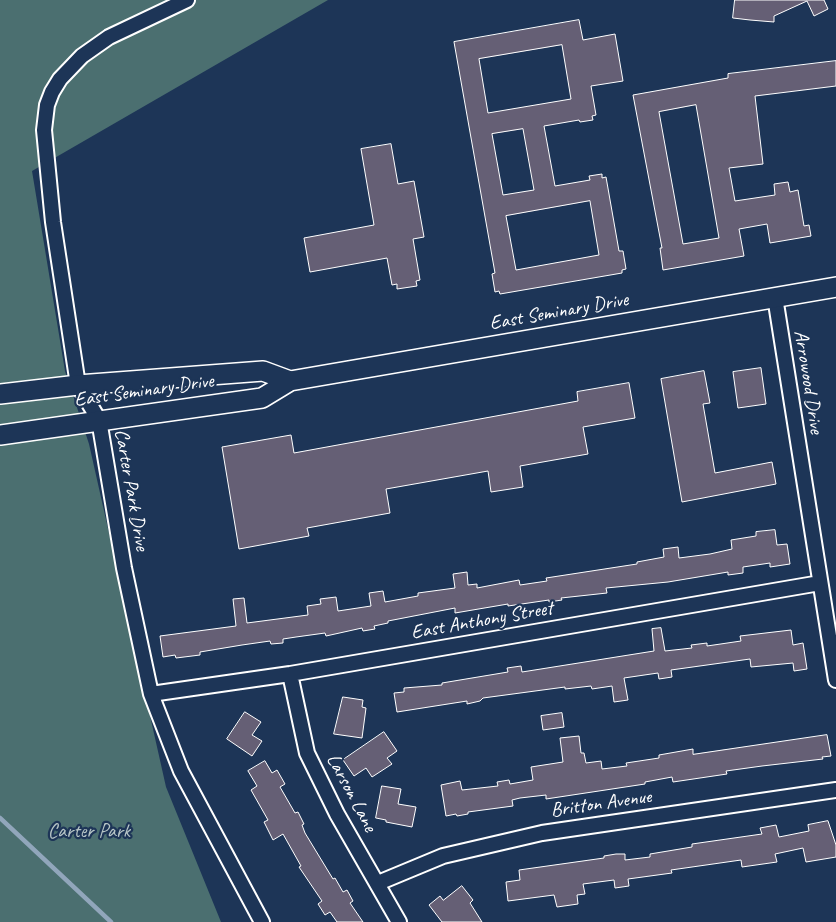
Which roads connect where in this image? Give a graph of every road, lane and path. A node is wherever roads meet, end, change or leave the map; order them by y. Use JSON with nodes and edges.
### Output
{"nodes":[{"id":1,"x":187,"y":0,"type":"edge"},
{"id":2,"x":836,"y":287,"type":"edge"},
{"id":3,"x":775,"y":297,"type":"junction"},
{"id":4,"x":290,"y":382,"type":"junction"},
{"id":5,"x":78,"y":385,"type":"junction"},
{"id":6,"x":0,"y":394,"type":"edge"},
{"id":7,"x":99,"y":420,"type":"junction"},
{"id":8,"x":0,"y":435,"type":"edge"},
{"id":9,"x":820,"y":583,"type":"junction"},
{"id":10,"x":290,"y":674,"type":"junction"},
{"id":11,"x":836,"y":680,"type":"edge"},
{"id":12,"x":151,"y":694,"type":"junction"},
{"id":13,"x":836,"y":790,"type":"edge"},
{"id":14,"x":378,"y":883,"type":"junction"},
{"id":15,"x":262,"y":922,"type":"edge"},
{"id":16,"x":399,"y":922,"type":"edge"}],
"edges":[{"from":1,"to":5,"type":"street","name":"Carter Park Drive"},
{"from":2,"to":3,"type":"main road","name":"East Seminary Drive"},
{"from":3,"to":4,"type":"main road","name":"East Seminary Drive"},
{"from":3,"to":9,"type":"street","name":"Arrowood Drive"},
{"from":4,"to":5,"type":"main road","name":"East Seminary Drive"},
{"from":4,"to":7,"type":"main road","name":"East Seminary Drive"},
{"from":5,"to":6,"type":"main road","name":"East Seminary Drive"},
{"from":5,"to":7,"type":"street","name":"Carter Park Drive"},
{"from":7,"to":8,"type":"main road","name":"East Seminary Drive"},
{"from":7,"to":12,"type":"street","name":"Carter Park Drive"},
{"from":9,"to":10,"type":"street","name":"East Anthony Street"},
{"from":9,"to":11,"type":"street","name":"Arrowood Drive"},
{"from":10,"to":12,"type":"street","name":"East Anthony Street"},
{"from":10,"to":14,"type":"street","name":"Larson Lane"},
{"from":12,"to":15,"type":"street","name":"Carter Park Drive"},
{"from":13,"to":14,"type":"street","name":"Britton Avenue"},
{"from":14,"to":16,"type":"street","name":"Larson Lane"}]}
